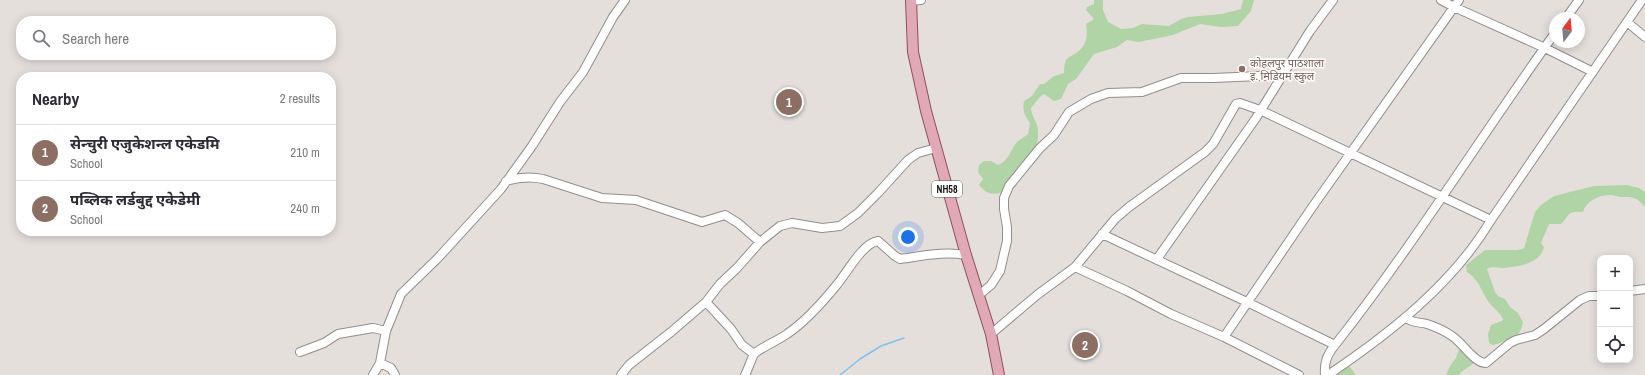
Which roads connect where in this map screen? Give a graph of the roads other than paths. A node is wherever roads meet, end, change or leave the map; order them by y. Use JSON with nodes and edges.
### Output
{"nodes":[{"id":1,"x":625,"y":0,"type":"edge"},
{"id":2,"x":914,"y":0,"type":"edge"},
{"id":3,"x":1333,"y":0,"type":"edge"},
{"id":4,"x":1441,"y":0,"type":"edge"},
{"id":5,"x":1459,"y":0,"type":"edge"},
{"id":6,"x":1579,"y":0,"type":"edge"},
{"id":7,"x":1642,"y":0,"type":"edge"},
{"id":8,"x":1454,"y":7,"type":"junction"},
{"id":9,"x":1570,"y":12,"type":"edge"},
{"id":10,"x":1627,"y":22,"type":"junction"},
{"id":11,"x":1645,"y":38,"type":"edge"},
{"id":12,"x":1549,"y":41,"type":"edge"},
{"id":13,"x":1544,"y":48,"type":"junction"},
{"id":14,"x":1593,"y":72,"type":"junction"},
{"id":15,"x":1282,"y":75,"type":"junction"},
{"id":16,"x":1260,"y":110,"type":"junction"},
{"id":17,"x":936,"y":148,"type":"junction"},
{"id":18,"x":1351,"y":154,"type":"junction"},
{"id":19,"x":506,"y":182,"type":"junction"},
{"id":20,"x":1443,"y":197,"type":"junction"},
{"id":21,"x":1491,"y":220,"type":"junction"},
{"id":22,"x":1102,"y":234,"type":"junction"},
{"id":23,"x":760,"y":242,"type":"junction"},
{"id":24,"x":966,"y":255,"type":"junction"},
{"id":25,"x":1157,"y":259,"type":"junction"},
{"id":26,"x":1074,"y":266,"type":"junction"},
{"id":27,"x":1645,"y":288,"type":"edge"},
{"id":28,"x":1633,"y":290,"type":"edge"},
{"id":29,"x":979,"y":295,"type":"junction"},
{"id":30,"x":1597,"y":296,"type":"edge"},
{"id":31,"x":706,"y":302,"type":"junction"},
{"id":32,"x":1247,"y":302,"type":"junction"},
{"id":33,"x":1406,"y":318,"type":"junction"},
{"id":34,"x":386,"y":331,"type":"junction"},
{"id":35,"x":991,"y":334,"type":"junction"},
{"id":36,"x":1224,"y":337,"type":"junction"},
{"id":37,"x":1335,"y":345,"type":"junction"},
{"id":38,"x":300,"y":352,"type":"dead end"},
{"id":39,"x":754,"y":354,"type":"junction"},
{"id":40,"x":380,"y":362,"type":"junction"},
{"id":41,"x":373,"y":375,"type":"edge"},
{"id":42,"x":395,"y":375,"type":"edge"},
{"id":43,"x":621,"y":375,"type":"edge"},
{"id":44,"x":745,"y":375,"type":"edge"},
{"id":45,"x":999,"y":375,"type":"edge"},
{"id":46,"x":1300,"y":375,"type":"edge"},
{"id":47,"x":1326,"y":375,"type":"edge"}],
"edges":[{"from":1,"to":19,"type":"street"},
{"from":2,"to":17,"type":"main road","number":"NH58"},
{"from":3,"to":15,"type":"street"},
{"from":4,"to":8,"type":"street"},
{"from":5,"to":8,"type":"street"},
{"from":6,"to":9,"type":"street"},
{"from":7,"to":10,"type":"street"},
{"from":8,"to":13,"type":"street"},
{"from":8,"to":18,"type":"street"},
{"from":10,"to":11,"type":"street"},
{"from":10,"to":14,"type":"street"},
{"from":12,"to":13,"type":"street"},
{"from":13,"to":14,"type":"street"},
{"from":13,"to":20,"type":"street"},
{"from":14,"to":21,"type":"street"},
{"from":15,"to":16,"type":"street"},
{"from":15,"to":29,"type":"street"},
{"from":16,"to":18,"type":"street"},
{"from":16,"to":22,"type":"street"},
{"from":16,"to":25,"type":"street"},
{"from":17,"to":23,"type":"street"},
{"from":17,"to":24,"type":"main road","number":"NH58"},
{"from":18,"to":20,"type":"street"},
{"from":18,"to":32,"type":"street"},
{"from":19,"to":23,"type":"street"},
{"from":19,"to":34,"type":"street"},
{"from":20,"to":21,"type":"street"},
{"from":20,"to":37,"type":"street"},
{"from":21,"to":33,"type":"street"},
{"from":22,"to":25,"type":"street"},
{"from":22,"to":26,"type":"street"},
{"from":23,"to":31,"type":"street"},
{"from":24,"to":29,"type":"main road","number":"NH58"},
{"from":24,"to":39,"type":"street"},
{"from":25,"to":32,"type":"street"},
{"from":26,"to":35,"type":"street"},
{"from":26,"to":36,"type":"street"},
{"from":27,"to":28,"type":"street"},
{"from":29,"to":35,"type":"main road","number":"NH58"},
{"from":30,"to":33,"type":"street"},
{"from":31,"to":39,"type":"street"},
{"from":31,"to":43,"type":"street"},
{"from":32,"to":36,"type":"street"},
{"from":32,"to":37,"type":"street"},
{"from":33,"to":47,"type":"street"},
{"from":34,"to":38,"type":"street"},
{"from":34,"to":40,"type":"street"},
{"from":35,"to":45,"type":"main road","number":"NH58"},
{"from":36,"to":46,"type":"street"},
{"from":37,"to":47,"type":"street"},
{"from":39,"to":44,"type":"street"},
{"from":40,"to":41,"type":"street"},
{"from":40,"to":42,"type":"street"}]}
